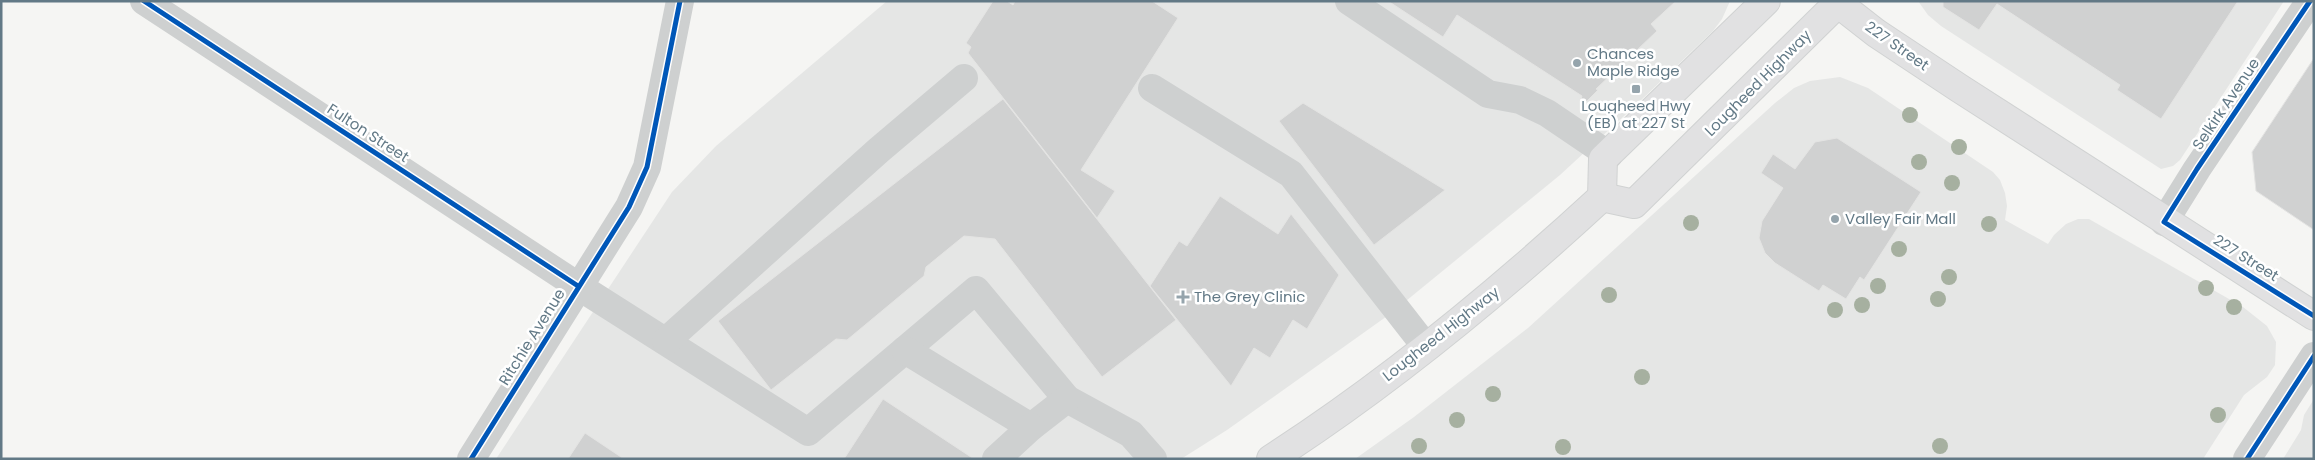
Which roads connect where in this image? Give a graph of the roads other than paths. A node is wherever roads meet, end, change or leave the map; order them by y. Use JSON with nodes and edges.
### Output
{"nodes":[{"id":1,"x":144,"y":1,"type":"edge"},
{"id":2,"x":680,"y":1,"type":"edge"},
{"id":3,"x":1349,"y":1,"type":"edge"},
{"id":4,"x":1766,"y":1,"type":"edge"},
{"id":5,"x":2310,"y":1,"type":"edge"},
{"id":6,"x":1838,"y":2,"type":"edge"},
{"id":7,"x":964,"y":78,"type":"dead end"},
{"id":8,"x":1152,"y":88,"type":"dead end"},
{"id":9,"x":1608,"y":155,"type":"junction"},
{"id":10,"x":1602,"y":197,"type":"junction"},
{"id":11,"x":2164,"y":222,"type":"junction"},
{"id":12,"x":578,"y":286,"type":"junction"},
{"id":13,"x":2314,"y":316,"type":"edge"},
{"id":14,"x":666,"y":341,"type":"junction"},
{"id":15,"x":1426,"y":347,"type":"junction"},
{"id":16,"x":905,"y":350,"type":"junction"},
{"id":17,"x":2314,"y":356,"type":"edge"},
{"id":18,"x":1067,"y":399,"type":"junction"},
{"id":19,"x":1031,"y":426,"type":"junction"},
{"id":20,"x":471,"y":459,"type":"edge"},
{"id":21,"x":996,"y":459,"type":"edge"},
{"id":22,"x":1153,"y":459,"type":"edge"},
{"id":23,"x":1271,"y":459,"type":"edge"},
{"id":24,"x":2247,"y":459,"type":"edge"}],
"edges":[{"from":1,"to":12,"type":"street","name":"Fulton Street"},
{"from":2,"to":12,"type":"street","name":"Ritchie Avenue"},
{"from":3,"to":9,"type":"street"},
{"from":4,"to":9,"type":"main road"},
{"from":5,"to":11,"type":"street","name":"Selkirk Avenue"},
{"from":6,"to":10,"type":"main road","name":"Lougheed Highway"},
{"from":6,"to":11,"type":"main road","name":"227 Street"},
{"from":7,"to":14,"type":"street"},
{"from":8,"to":15,"type":"street"},
{"from":9,"to":10,"type":"main road"},
{"from":10,"to":15,"type":"main road","name":"Lougheed Highway"},
{"from":11,"to":13,"type":"main road","name":"227 Street"},
{"from":12,"to":14,"type":"street","name":"Fulton Street"},
{"from":12,"to":20,"type":"street","name":"Ritchie Avenue"},
{"from":14,"to":16,"type":"street","name":"Fulton Street"},
{"from":15,"to":23,"type":"main road","name":"Lougheed Highway"},
{"from":16,"to":18,"type":"street"},
{"from":16,"to":19,"type":"street"},
{"from":17,"to":24,"type":"street"},
{"from":18,"to":19,"type":"street"},
{"from":18,"to":22,"type":"street"},
{"from":19,"to":21,"type":"street"}]}
